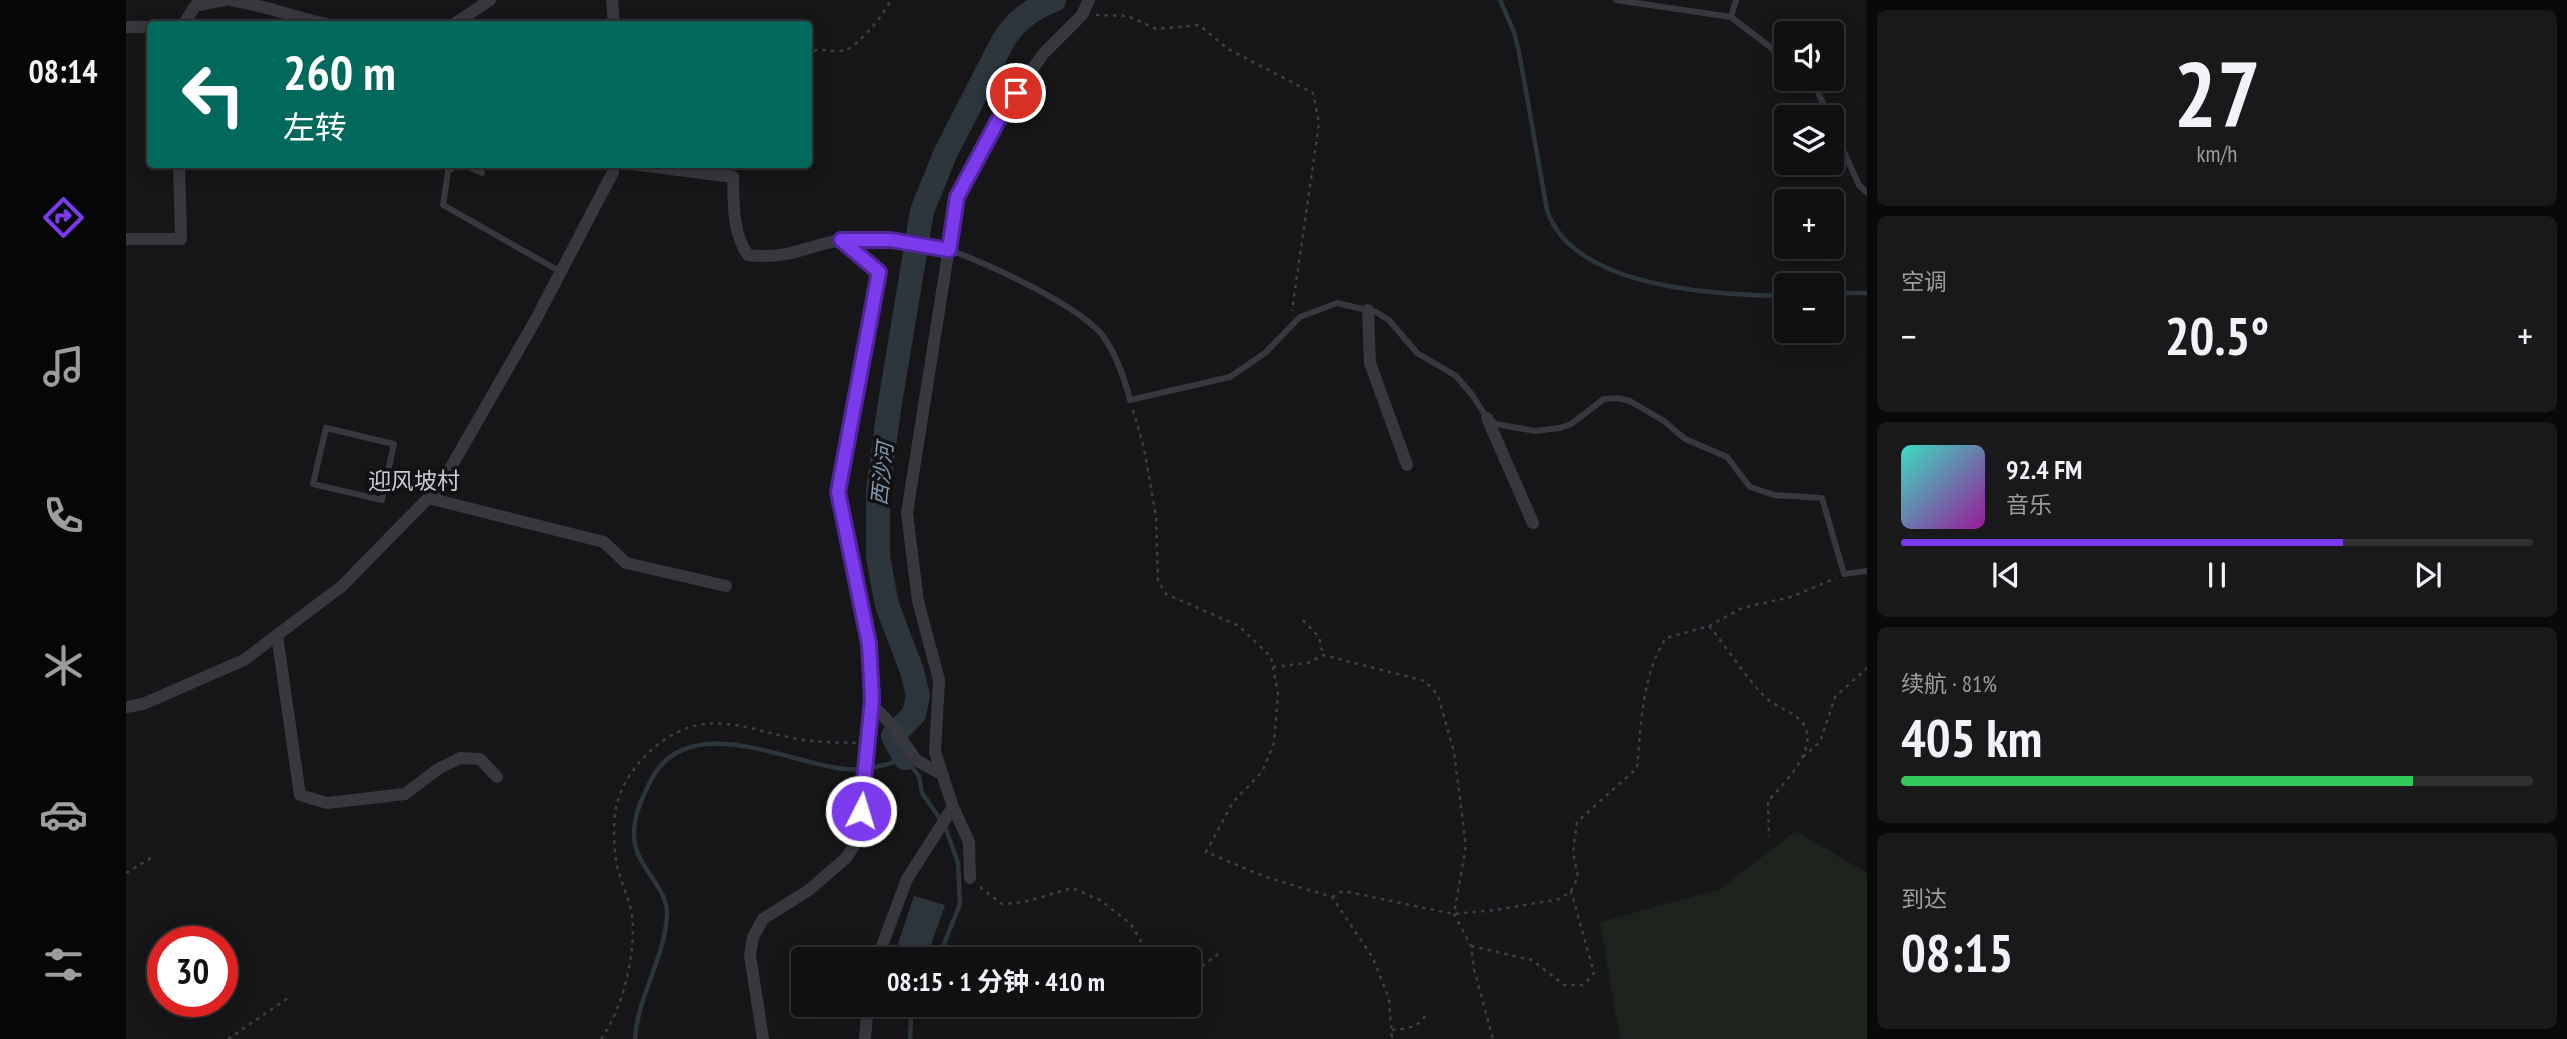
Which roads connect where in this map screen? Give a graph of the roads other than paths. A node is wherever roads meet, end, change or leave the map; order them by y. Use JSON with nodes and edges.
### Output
{"nodes":[{"id":1,"x":224,"y":0,"type":"edge"},
{"id":2,"x":230,"y":0,"type":"edge"},
{"id":3,"x":490,"y":0,"type":"edge"},
{"id":4,"x":612,"y":0,"type":"edge"},
{"id":5,"x":1089,"y":0,"type":"edge"},
{"id":6,"x":1616,"y":0,"type":"edge"},
{"id":7,"x":1736,"y":0,"type":"edge"},
{"id":8,"x":1731,"y":18,"type":"junction"},
{"id":9,"x":186,"y":21,"type":"edge"},
{"id":10,"x":312,"y":21,"type":"edge"},
{"id":11,"x":458,"y":21,"type":"edge"},
{"id":12,"x":614,"y":21,"type":"edge"},
{"id":13,"x":126,"y":27,"type":"edge"},
{"id":14,"x":147,"y":27,"type":"edge"},
{"id":15,"x":1774,"y":50,"type":"edge"},
{"id":16,"x":1844,"y":152,"type":"edge"},
{"id":17,"x":179,"y":168,"type":"edge"},
{"id":18,"x":454,"y":168,"type":"edge"},
{"id":19,"x":470,"y":168,"type":"edge"},
{"id":20,"x":613,"y":168,"type":"edge"},
{"id":21,"x":663,"y":168,"type":"edge"},
{"id":22,"x":482,"y":173,"type":"dead end"},
{"id":23,"x":1867,"y":193,"type":"edge"},
{"id":24,"x":126,"y":239,"type":"edge"},
{"id":25,"x":841,"y":240,"type":"junction"},
{"id":26,"x":944,"y":249,"type":"junction"},
{"id":27,"x":561,"y":272,"type":"junction"},
{"id":28,"x":1368,"y":310,"type":"junction"},
{"id":29,"x":1487,"y":418,"type":"junction"},
{"id":30,"x":1407,"y":465,"type":"dead end"},
{"id":31,"x":388,"y":471,"type":"junction"},
{"id":32,"x":440,"y":486,"type":"junction"},
{"id":33,"x":428,"y":498,"type":"junction"},
{"id":34,"x":1533,"y":523,"type":"dead end"},
{"id":35,"x":1867,"y":571,"type":"edge"},
{"id":36,"x":726,"y":586,"type":"dead end"},
{"id":37,"x":277,"y":635,"type":"junction"},
{"id":38,"x":871,"y":704,"type":"junction"},
{"id":39,"x":126,"y":707,"type":"edge"},
{"id":40,"x":943,"y":775,"type":"junction"},
{"id":41,"x":497,"y":777,"type":"dead end"},
{"id":42,"x":953,"y":807,"type":"junction"},
{"id":43,"x":970,"y":878,"type":"road end"},
{"id":44,"x":881,"y":947,"type":"edge"},
{"id":45,"x":866,"y":1017,"type":"edge"},
{"id":46,"x":764,"y":1039,"type":"edge"},
{"id":47,"x":865,"y":1039,"type":"edge"}],
"edges":[{"from":1,"to":9,"type":"street"},
{"from":2,"to":10,"type":"street"},
{"from":3,"to":11,"type":"street"},
{"from":4,"to":12,"type":"street"},
{"from":5,"to":26,"type":"street"},
{"from":6,"to":8,"type":"lane"},
{"from":7,"to":8,"type":"lane"},
{"from":8,"to":15,"type":"lane"},
{"from":13,"to":14,"type":"street"},
{"from":16,"to":23,"type":"lane"},
{"from":17,"to":24,"type":"street"},
{"from":18,"to":27,"type":"lane"},
{"from":19,"to":22,"type":"lane"},
{"from":20,"to":27,"type":"street"},
{"from":21,"to":25,"type":"street"},
{"from":25,"to":26,"type":"street"},
{"from":25,"to":38,"type":"street"},
{"from":26,"to":28,"type":"lane"},
{"from":26,"to":40,"type":"street"},
{"from":27,"to":32,"type":"street"},
{"from":28,"to":29,"type":"lane"},
{"from":28,"to":30,"type":"street"},
{"from":29,"to":34,"type":"street"},
{"from":29,"to":35,"type":"lane"},
{"from":31,"to":31,"type":"lane"},
{"from":31,"to":32,"type":"lane"},
{"from":32,"to":33,"type":"street"},
{"from":33,"to":36,"type":"street"},
{"from":33,"to":37,"type":"street"},
{"from":37,"to":39,"type":"street"},
{"from":37,"to":41,"type":"street"},
{"from":38,"to":40,"type":"street"},
{"from":38,"to":46,"type":"street"},
{"from":40,"to":42,"type":"street"},
{"from":42,"to":43,"type":"street"},
{"from":42,"to":44,"type":"street"},
{"from":45,"to":47,"type":"street"}]}
